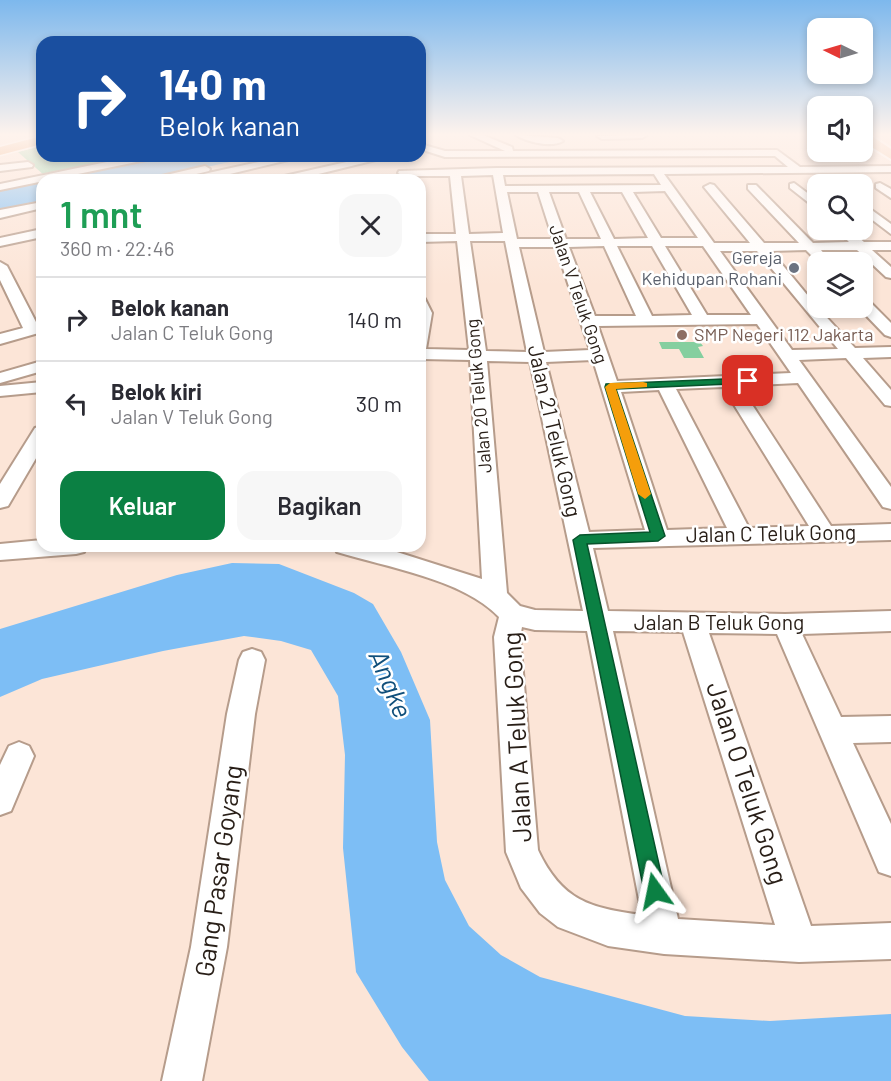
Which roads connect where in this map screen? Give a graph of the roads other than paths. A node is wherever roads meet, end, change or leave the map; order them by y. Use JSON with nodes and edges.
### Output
{"nodes":[{"id":1,"x":456,"y":185,"type":"edge"},
{"id":2,"x":499,"y":185,"type":"edge"},
{"id":3,"x":666,"y":185,"type":"edge"},
{"id":4,"x":794,"y":186,"type":"dead end"},
{"id":5,"x":880,"y":186,"type":"dead end"},
{"id":6,"x":752,"y":187,"type":"dead end"},
{"id":7,"x":583,"y":188,"type":"junction"},
{"id":8,"x":625,"y":188,"type":"junction"},
{"id":9,"x":668,"y":188,"type":"junction"},
{"id":10,"x":710,"y":188,"type":"dead end"},
{"id":11,"x":500,"y":189,"type":"junction"},
{"id":12,"x":542,"y":189,"type":"junction"},
{"id":13,"x":891,"y":195,"type":"edge"},
{"id":14,"x":807,"y":197,"type":"edge"},
{"id":15,"x":36,"y":206,"type":"edge"},
{"id":16,"x":36,"y":213,"type":"edge"},
{"id":17,"x":0,"y":214,"type":"edge"},
{"id":18,"x":28,"y":215,"type":"junction"},
{"id":19,"x":873,"y":215,"type":"edge"},
{"id":20,"x":0,"y":221,"type":"edge"},
{"id":21,"x":36,"y":226,"type":"edge"},
{"id":22,"x":891,"y":230,"type":"edge"},
{"id":23,"x":36,"y":235,"type":"edge"},
{"id":24,"x":426,"y":237,"type":"edge"},
{"id":25,"x":462,"y":237,"type":"junction"},
{"id":26,"x":510,"y":240,"type":"junction"},
{"id":27,"x":854,"y":240,"type":"edge"},
{"id":28,"x":0,"y":242,"type":"edge"},
{"id":29,"x":560,"y":243,"type":"junction"},
{"id":30,"x":609,"y":243,"type":"junction"},
{"id":31,"x":657,"y":243,"type":"junction"},
{"id":32,"x":757,"y":244,"type":"junction"},
{"id":33,"x":710,"y":245,"type":"junction"},
{"id":34,"x":891,"y":246,"type":"edge"},
{"id":35,"x":808,"y":247,"type":"junction"},
{"id":36,"x":862,"y":247,"type":"junction"},
{"id":37,"x":814,"y":252,"type":"edge"},
{"id":38,"x":0,"y":266,"type":"edge"},
{"id":39,"x":891,"y":274,"type":"edge"},
{"id":40,"x":873,"y":313,"type":"edge"},
{"id":41,"x":762,"y":319,"type":"junction"},
{"id":42,"x":646,"y":320,"type":"junction"},
{"id":43,"x":702,"y":320,"type":"junction"},
{"id":44,"x":589,"y":321,"type":"junction"},
{"id":45,"x":36,"y":327,"type":"edge"},
{"id":46,"x":36,"y":329,"type":"edge"},
{"id":47,"x":891,"y":332,"type":"edge"},
{"id":48,"x":0,"y":339,"type":"edge"},
{"id":49,"x":891,"y":352,"type":"edge"},
{"id":50,"x":850,"y":353,"type":"junction"},
{"id":51,"x":426,"y":354,"type":"edge"},
{"id":52,"x":600,"y":355,"type":"junction"},
{"id":53,"x":787,"y":355,"type":"junction"},
{"id":54,"x":478,"y":356,"type":"junction"},
{"id":55,"x":537,"y":357,"type":"junction"},
{"id":56,"x":36,"y":368,"type":"edge"},
{"id":57,"x":0,"y":378,"type":"edge"},
{"id":58,"x":805,"y":378,"type":"junction"},
{"id":59,"x":729,"y":382,"type":"junction"},
{"id":60,"x":665,"y":384,"type":"junction"},
{"id":61,"x":610,"y":387,"type":"junction"},
{"id":62,"x":36,"y":388,"type":"edge"},
{"id":63,"x":0,"y":391,"type":"edge"},
{"id":64,"x":891,"y":401,"type":"edge"},
{"id":65,"x":36,"y":441,"type":"edge"},
{"id":66,"x":3,"y":491,"type":"edge"},
{"id":67,"x":891,"y":502,"type":"edge"},
{"id":68,"x":824,"y":532,"type":"junction"},
{"id":69,"x":891,"y":532,"type":"edge"},
{"id":70,"x":741,"y":534,"type":"junction"},
{"id":71,"x":658,"y":536,"type":"junction"},
{"id":72,"x":580,"y":540,"type":"junction"},
{"id":73,"x":34,"y":545,"type":"edge"},
{"id":74,"x":0,"y":552,"type":"edge"},
{"id":75,"x":391,"y":552,"type":"edge"},
{"id":76,"x":503,"y":605,"type":"junction"},
{"id":77,"x":891,"y":621,"type":"edge"},
{"id":78,"x":598,"y":623,"type":"junction"},
{"id":79,"x":693,"y":623,"type":"junction"},
{"id":80,"x":785,"y":624,"type":"junction"},
{"id":81,"x":252,"y":660,"type":"dead end"},
{"id":82,"x":891,"y":729,"type":"edge"},
{"id":83,"x":833,"y":730,"type":"junction"},
{"id":84,"x":19,"y":756,"type":"dead end"},
{"id":85,"x":0,"y":800,"type":"edge"},
{"id":86,"x":891,"y":860,"type":"edge"},
{"id":87,"x":664,"y":936,"type":"junction"},
{"id":88,"x":891,"y":941,"type":"edge"},
{"id":89,"x":799,"y":944,"type":"junction"},
{"id":90,"x":182,"y":1081,"type":"edge"}],
"edges":[{"from":1,"to":25,"type":"street","name":"Jalan 20 Teluk Gong"},
{"from":2,"to":11,"type":"street","name":"Jalan 21 Teluk Gong"},
{"from":3,"to":9,"type":"street"},
{"from":4,"to":14,"type":"street"},
{"from":5,"to":13,"type":"street"},
{"from":6,"to":35,"type":"street"},
{"from":7,"to":8,"type":"street"},
{"from":7,"to":12,"type":"street"},
{"from":7,"to":30,"type":"street"},
{"from":8,"to":9,"type":"street"},
{"from":8,"to":31,"type":"street"},
{"from":9,"to":33,"type":"street"},
{"from":10,"to":32,"type":"street"},
{"from":11,"to":12,"type":"street"},
{"from":11,"to":26,"type":"street","name":"Jalan 21 Teluk Gong"},
{"from":12,"to":29,"type":"street","name":"Jalan V Teluk Gong"},
{"from":15,"to":17,"type":"street"},
{"from":16,"to":18,"type":"street"},
{"from":18,"to":20,"type":"street"},
{"from":18,"to":21,"type":"street"},
{"from":19,"to":22,"type":"street"},
{"from":23,"to":28,"type":"street"},
{"from":24,"to":25,"type":"street"},
{"from":25,"to":26,"type":"street"},
{"from":25,"to":54,"type":"street","name":"Jalan 20 Teluk Gong"},
{"from":26,"to":29,"type":"street"},
{"from":26,"to":55,"type":"street","name":"Jalan 21 Teluk Gong"},
{"from":27,"to":36,"type":"street"},
{"from":29,"to":30,"type":"street"},
{"from":29,"to":44,"type":"street","name":"Jalan V Teluk Gong"},
{"from":30,"to":31,"type":"street"},
{"from":30,"to":42,"type":"street"},
{"from":31,"to":33,"type":"street"},
{"from":31,"to":43,"type":"street"},
{"from":32,"to":33,"type":"street"},
{"from":32,"to":35,"type":"street"},
{"from":32,"to":50,"type":"street"},
{"from":33,"to":41,"type":"street"},
{"from":34,"to":36,"type":"street"},
{"from":35,"to":36,"type":"street"},
{"from":35,"to":37,"type":"street"},
{"from":36,"to":39,"type":"street"},
{"from":38,"to":45,"type":"street"},
{"from":40,"to":47,"type":"street"},
{"from":41,"to":43,"type":"street"},
{"from":41,"to":53,"type":"street"},
{"from":42,"to":43,"type":"street"},
{"from":42,"to":44,"type":"street"},
{"from":44,"to":52,"type":"street","name":"Jalan V Teluk Gong"},
{"from":46,"to":48,"type":"street"},
{"from":49,"to":50,"type":"street"},
{"from":50,"to":53,"type":"street"},
{"from":50,"to":64,"type":"street"},
{"from":51,"to":54,"type":"street"},
{"from":52,"to":55,"type":"street"},
{"from":52,"to":61,"type":"street","name":"Jalan V Teluk Gong"},
{"from":53,"to":58,"type":"street"},
{"from":54,"to":55,"type":"street"},
{"from":54,"to":76,"type":"street","name":"Jalan 20 Teluk Gong"},
{"from":55,"to":72,"type":"street","name":"Jalan 21 Teluk Gong"},
{"from":56,"to":57,"type":"street"},
{"from":58,"to":59,"type":"street"},
{"from":58,"to":67,"type":"street"},
{"from":59,"to":60,"type":"street"},
{"from":59,"to":68,"type":"street"},
{"from":60,"to":61,"type":"street"},
{"from":60,"to":70,"type":"street"},
{"from":61,"to":71,"type":"street","name":"Jalan V Teluk Gong"},
{"from":62,"to":63,"type":"street"},
{"from":65,"to":66,"type":"street"},
{"from":68,"to":69,"type":"street","name":"Jalan C Teluk Gong"},
{"from":68,"to":70,"type":"street","name":"Jalan C Teluk Gong"},
{"from":70,"to":71,"type":"street","name":"Jalan C Teluk Gong"},
{"from":71,"to":72,"type":"street","name":"Jalan C Teluk Gong"},
{"from":72,"to":78,"type":"street","name":"Jalan 21 Teluk Gong"},
{"from":73,"to":74,"type":"street"},
{"from":75,"to":76,"type":"street","name":"Jalan B Teluk Gong"},
{"from":76,"to":78,"type":"street","name":"Jalan B Teluk Gong"},
{"from":76,"to":87,"type":"street","name":"Jalan A Teluk Gong"},
{"from":77,"to":80,"type":"street","name":"Jalan B Teluk Gong"},
{"from":78,"to":79,"type":"street","name":"Jalan B Teluk Gong"},
{"from":78,"to":87,"type":"street","name":"Jalan 21 Teluk Gong"},
{"from":79,"to":80,"type":"street","name":"Jalan B Teluk Gong"},
{"from":79,"to":89,"type":"street","name":"Jalan O Teluk Gong"},
{"from":80,"to":83,"type":"street"},
{"from":81,"to":90,"type":"street","name":"Gang Pasar Goyang"},
{"from":82,"to":83,"type":"street"},
{"from":83,"to":86,"type":"street"},
{"from":84,"to":85,"type":"street"},
{"from":87,"to":89,"type":"street","name":"Jalan A Teluk Gong"},
{"from":88,"to":89,"type":"street","name":"Jalan A Teluk Gong"}]}
